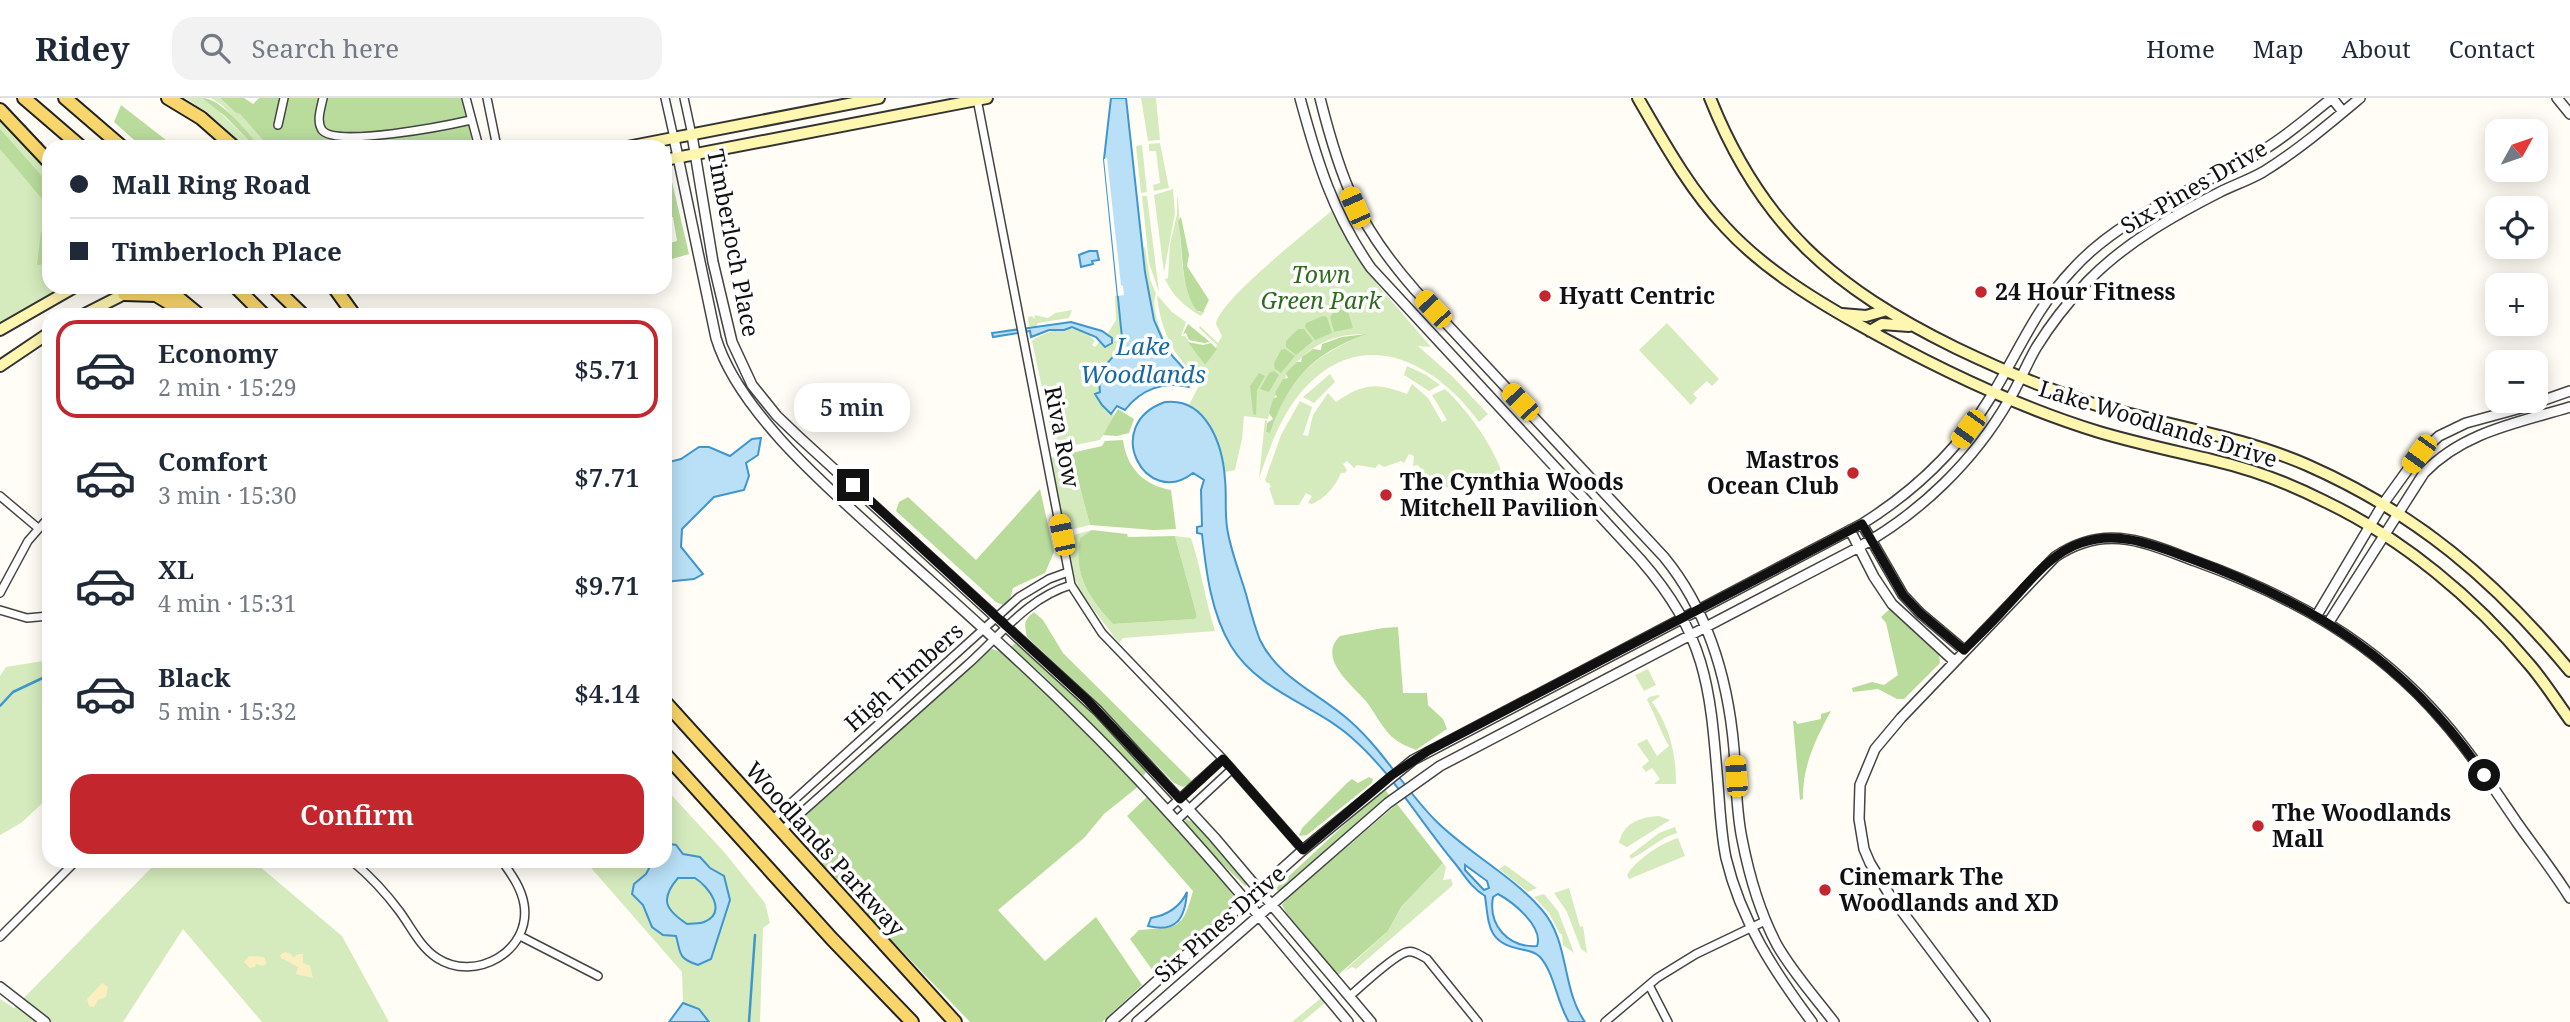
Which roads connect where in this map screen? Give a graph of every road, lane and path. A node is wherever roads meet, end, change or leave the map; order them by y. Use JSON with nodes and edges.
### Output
{"nodes":[{"id":1,"x":24,"y":98,"type":"edge"},
{"id":2,"x":65,"y":98,"type":"edge"},
{"id":3,"x":168,"y":98,"type":"edge"},
{"id":4,"x":284,"y":98,"type":"edge"},
{"id":5,"x":323,"y":98,"type":"edge"},
{"id":6,"x":466,"y":98,"type":"edge"},
{"id":7,"x":487,"y":98,"type":"edge"},
{"id":8,"x":665,"y":98,"type":"edge"},
{"id":9,"x":684,"y":98,"type":"edge"},
{"id":10,"x":879,"y":98,"type":"edge"},
{"id":11,"x":1300,"y":98,"type":"edge"},
{"id":12,"x":1320,"y":98,"type":"edge"},
{"id":13,"x":1710,"y":98,"type":"edge"},
{"id":14,"x":2332,"y":98,"type":"edge"},
{"id":15,"x":2360,"y":98,"type":"edge"},
{"id":16,"x":2557,"y":98,"type":"edge"},
{"id":17,"x":981,"y":99,"type":"edge"},
{"id":18,"x":1643,"y":101,"type":"edge"},
{"id":19,"x":0,"y":110,"type":"edge"},
{"id":20,"x":2343,"y":112,"type":"junction"},
{"id":21,"x":2570,"y":114,"type":"edge"},
{"id":22,"x":471,"y":120,"type":"junction"},
{"id":23,"x":278,"y":125,"type":"dead end"},
{"id":24,"x":692,"y":135,"type":"junction"},
{"id":25,"x":674,"y":138,"type":"junction"},
{"id":26,"x":73,"y":140,"type":"edge"},
{"id":27,"x":114,"y":140,"type":"edge"},
{"id":28,"x":226,"y":140,"type":"edge"},
{"id":29,"x":477,"y":140,"type":"edge"},
{"id":30,"x":496,"y":140,"type":"edge"},
{"id":31,"x":664,"y":140,"type":"edge"},
{"id":32,"x":1333,"y":151,"type":"junction"},
{"id":33,"x":695,"y":154,"type":"junction"},
{"id":34,"x":42,"y":155,"type":"edge"},
{"id":35,"x":1316,"y":156,"type":"junction"},
{"id":36,"x":678,"y":157,"type":"junction"},
{"id":37,"x":672,"y":158,"type":"edge"},
{"id":38,"x":2231,"y":168,"type":"junction"},
{"id":39,"x":2239,"y":183,"type":"junction"},
{"id":40,"x":1369,"y":231,"type":"junction"},
{"id":41,"x":2105,"y":239,"type":"junction"},
{"id":42,"x":1353,"y":242,"type":"junction"},
{"id":43,"x":2117,"y":255,"type":"junction"},
{"id":44,"x":63,"y":294,"type":"edge"},
{"id":45,"x":124,"y":294,"type":"joint"},
{"id":46,"x":174,"y":294,"type":"edge"},
{"id":47,"x":243,"y":294,"type":"edge"},
{"id":48,"x":281,"y":294,"type":"edge"},
{"id":49,"x":97,"y":308,"type":"edge"},
{"id":50,"x":177,"y":308,"type":"edge"},
{"id":51,"x":190,"y":308,"type":"edge"},
{"id":52,"x":257,"y":308,"type":"edge"},
{"id":53,"x":296,"y":308,"type":"edge"},
{"id":54,"x":1887,"y":310,"type":"junction"},
{"id":55,"x":1840,"y":313,"type":"junction"},
{"id":56,"x":726,"y":323,"type":"junction"},
{"id":57,"x":713,"y":326,"type":"junction"},
{"id":58,"x":1915,"y":327,"type":"junction"},
{"id":59,"x":0,"y":330,"type":"edge"},
{"id":60,"x":1870,"y":331,"type":"junction"},
{"id":61,"x":42,"y":338,"type":"edge"},
{"id":62,"x":0,"y":366,"type":"edge"},
{"id":63,"x":2004,"y":372,"type":"junction"},
{"id":64,"x":2021,"y":378,"type":"junction"},
{"id":65,"x":2570,"y":391,"type":"edge"},
{"id":66,"x":1993,"y":393,"type":"junction"},
{"id":67,"x":2010,"y":400,"type":"junction"},
{"id":68,"x":2570,"y":407,"type":"edge"},
{"id":69,"x":0,"y":496,"type":"edge"},
{"id":70,"x":2384,"y":504,"type":"junction"},
{"id":71,"x":879,"y":509,"type":"junction"},
{"id":72,"x":2398,"y":514,"type":"junction"},
{"id":73,"x":867,"y":523,"type":"junction"},
{"id":74,"x":42,"y":524,"type":"edge"},
{"id":75,"x":1862,"y":524,"type":"junction"},
{"id":76,"x":2370,"y":526,"type":"junction"},
{"id":77,"x":38,"y":528,"type":"junction"},
{"id":78,"x":1850,"y":530,"type":"junction"},
{"id":79,"x":2385,"y":537,"type":"junction"},
{"id":80,"x":1870,"y":540,"type":"junction"},
{"id":81,"x":1858,"y":547,"type":"junction"},
{"id":82,"x":1068,"y":572,"type":"junction"},
{"id":83,"x":1071,"y":585,"type":"junction"},
{"id":84,"x":0,"y":593,"type":"edge"},
{"id":85,"x":1699,"y":609,"type":"junction"},
{"id":86,"x":0,"y":610,"type":"edge"},
{"id":87,"x":2316,"y":615,"type":"junction"},
{"id":88,"x":42,"y":617,"type":"edge"},
{"id":89,"x":996,"y":617,"type":"junction"},
{"id":90,"x":1683,"y":618,"type":"junction"},
{"id":91,"x":2329,"y":622,"type":"junction"},
{"id":92,"x":1707,"y":626,"type":"junction"},
{"id":93,"x":1008,"y":627,"type":"junction"},
{"id":94,"x":985,"y":630,"type":"junction"},
{"id":95,"x":1691,"y":633,"type":"junction"},
{"id":96,"x":995,"y":640,"type":"junction"},
{"id":97,"x":1964,"y":650,"type":"junction"},
{"id":98,"x":1954,"y":661,"type":"junction"},
{"id":99,"x":2570,"y":671,"type":"edge"},
{"id":100,"x":1543,"y":691,"type":"junction"},
{"id":101,"x":1552,"y":707,"type":"junction"},
{"id":102,"x":672,"y":710,"type":"edge"},
{"id":103,"x":2570,"y":720,"type":"edge"},
{"id":104,"x":1223,"y":759,"type":"junction"},
{"id":105,"x":672,"y":762,"type":"edge"},
{"id":106,"x":1232,"y":769,"type":"junction"},
{"id":107,"x":1158,"y":775,"type":"junction"},
{"id":108,"x":1146,"y":787,"type":"junction"},
{"id":109,"x":1180,"y":799,"type":"junction"},
{"id":110,"x":1189,"y":808,"type":"junction"},
{"id":111,"x":1167,"y":810,"type":"junction"},
{"id":112,"x":1177,"y":820,"type":"junction"},
{"id":113,"x":776,"y":826,"type":"junction"},
{"id":114,"x":1303,"y":850,"type":"junction"},
{"id":115,"x":68,"y":868,"type":"edge"},
{"id":116,"x":359,"y":868,"type":"edge"},
{"id":117,"x":507,"y":868,"type":"edge"},
{"id":118,"x":1259,"y":891,"type":"junction"},
{"id":119,"x":2570,"y":898,"type":"edge"},
{"id":120,"x":1247,"y":901,"type":"junction"},
{"id":121,"x":1272,"y":906,"type":"junction"},
{"id":122,"x":1259,"y":916,"type":"junction"},
{"id":123,"x":1765,"y":921,"type":"junction"},
{"id":124,"x":1751,"y":928,"type":"junction"},
{"id":125,"x":520,"y":936,"type":"junction"},
{"id":126,"x":0,"y":937,"type":"edge"},
{"id":127,"x":598,"y":976,"type":"dead end"},
{"id":128,"x":1649,"y":985,"type":"junction"},
{"id":129,"x":1152,"y":986,"type":"junction"},
{"id":130,"x":0,"y":987,"type":"edge"},
{"id":131,"x":1350,"y":996,"type":"junction"},
{"id":132,"x":1163,"y":999,"type":"junction"},
{"id":133,"x":1823,"y":1008,"type":"junction"},
{"id":134,"x":1811,"y":1020,"type":"edge"},
{"id":135,"x":45,"y":1022,"type":"edge"},
{"id":136,"x":912,"y":1022,"type":"edge"},
{"id":137,"x":955,"y":1022,"type":"edge"},
{"id":138,"x":1111,"y":1022,"type":"edge"},
{"id":139,"x":1137,"y":1022,"type":"edge"},
{"id":140,"x":1348,"y":1022,"type":"edge"},
{"id":141,"x":1371,"y":1022,"type":"edge"},
{"id":142,"x":1478,"y":1022,"type":"edge"},
{"id":143,"x":1605,"y":1022,"type":"edge"},
{"id":144,"x":1668,"y":1022,"type":"edge"},
{"id":145,"x":1834,"y":1022,"type":"edge"},
{"id":146,"x":1985,"y":1022,"type":"edge"}],
"edges":[{"from":1,"to":26,"type":"main road"},
{"from":2,"to":27,"type":"main road"},
{"from":3,"to":28,"type":"main road"},
{"from":4,"to":23,"type":"street"},
{"from":5,"to":22,"type":"street"},
{"from":6,"to":22,"type":"street"},
{"from":7,"to":30,"type":"street"},
{"from":8,"to":25,"type":"street","name":"Timberloch Place"},
{"from":9,"to":24,"type":"street","name":"Timberloch Place"},
{"from":10,"to":24,"type":"main road"},
{"from":11,"to":35,"type":"street"},
{"from":12,"to":32,"type":"street"},
{"from":13,"to":54,"type":"main road","name":"Lake Woodlands Drive"},
{"from":14,"to":20,"type":"street"},
{"from":14,"to":38,"type":"street","name":"Six Pines Drive"},
{"from":15,"to":20,"type":"street","name":"Six Pines Drive"},
{"from":16,"to":21,"type":"street"},
{"from":17,"to":33,"type":"main road"},
{"from":17,"to":82,"type":"street","name":"Riva Row"},
{"from":18,"to":55,"type":"main road","name":"Lake Woodlands Drive"},
{"from":19,"to":34,"type":"main road"},
{"from":20,"to":39,"type":"street","name":"Six Pines Drive"},
{"from":22,"to":29,"type":"street"},
{"from":24,"to":25,"type":"main road"},
{"from":24,"to":33,"type":"street","name":"Timberloch Place"},
{"from":25,"to":31,"type":"main road"},
{"from":25,"to":36,"type":"street","name":"Timberloch Place"},
{"from":32,"to":35,"type":"street"},
{"from":32,"to":40,"type":"street"},
{"from":33,"to":36,"type":"main road"},
{"from":33,"to":56,"type":"street","name":"Timberloch Place"},
{"from":35,"to":42,"type":"street"},
{"from":36,"to":37,"type":"main road"},
{"from":36,"to":57,"type":"street","name":"Timberloch Place"},
{"from":38,"to":39,"type":"street"},
{"from":38,"to":41,"type":"street","name":"Six Pines Drive"},
{"from":39,"to":43,"type":"street","name":"Six Pines Drive"},
{"from":40,"to":42,"type":"street"},
{"from":40,"to":85,"type":"street"},
{"from":41,"to":43,"type":"street"},
{"from":41,"to":63,"type":"street","name":"Six Pines Drive"},
{"from":42,"to":90,"type":"street"},
{"from":43,"to":64,"type":"street","name":"Six Pines Drive"},
{"from":44,"to":59,"type":"main road"},
{"from":45,"to":49,"type":"main road"},
{"from":45,"to":50,"type":"main road"},
{"from":46,"to":51,"type":"main road"},
{"from":47,"to":52,"type":"main road"},
{"from":48,"to":53,"type":"main road"},
{"from":54,"to":55,"type":"main road"},
{"from":54,"to":58,"type":"main road","name":"Lake Woodlands Drive"},
{"from":55,"to":60,"type":"main road","name":"Lake Woodlands Drive"},
{"from":56,"to":57,"type":"street"},
{"from":56,"to":71,"type":"street","name":"Timberloch Place"},
{"from":57,"to":73,"type":"street","name":"Timberloch Place"},
{"from":58,"to":60,"type":"main road"},
{"from":58,"to":63,"type":"main road","name":"Lake Woodlands Drive"},
{"from":60,"to":66,"type":"main road","name":"Lake Woodlands Drive"},
{"from":61,"to":62,"type":"main road"},
{"from":63,"to":64,"type":"main road","name":"Lake Woodlands Drive"},
{"from":63,"to":66,"type":"street","name":"Six Pines Drive"},
{"from":64,"to":67,"type":"street","name":"Six Pines Drive"},
{"from":64,"to":70,"type":"main road","name":"Lake Woodlands Drive"},
{"from":65,"to":70,"type":"street"},
{"from":66,"to":67,"type":"main road","name":"Lake Woodlands Drive"},
{"from":66,"to":75,"type":"street","name":"Six Pines Drive"},
{"from":67,"to":76,"type":"main road","name":"Lake Woodlands Drive"},
{"from":67,"to":80,"type":"street","name":"Six Pines Drive"},
{"from":68,"to":72,"type":"street"},
{"from":69,"to":77,"type":"street"},
{"from":70,"to":72,"type":"main road","name":"Lake Woodlands Drive"},
{"from":70,"to":76,"type":"street"},
{"from":71,"to":73,"type":"street"},
{"from":71,"to":89,"type":"street","name":"Timberloch Place"},
{"from":72,"to":79,"type":"street"},
{"from":72,"to":99,"type":"main road","name":"Lake Woodlands Drive"},
{"from":73,"to":94,"type":"street","name":"Timberloch Place"},
{"from":74,"to":77,"type":"street"},
{"from":75,"to":78,"type":"street","name":"Six Pines Drive"},
{"from":75,"to":80,"type":"street"},
{"from":76,"to":79,"type":"main road","name":"Lake Woodlands Drive"},
{"from":76,"to":87,"type":"street"},
{"from":77,"to":84,"type":"street"},
{"from":78,"to":81,"type":"street"},
{"from":78,"to":85,"type":"street","name":"Six Pines Drive"},
{"from":79,"to":91,"type":"street"},
{"from":79,"to":103,"type":"main road","name":"Lake Woodlands Drive"},
{"from":80,"to":81,"type":"street","name":"Six Pines Drive"},
{"from":80,"to":97,"type":"street"},
{"from":81,"to":92,"type":"street","name":"Six Pines Drive"},
{"from":81,"to":98,"type":"street"},
{"from":82,"to":83,"type":"street","name":"Riva Row"},
{"from":82,"to":89,"type":"street","name":"High Timbers"},
{"from":83,"to":93,"type":"street","name":"High Timbers"},
{"from":83,"to":104,"type":"street","name":"Riva Row"},
{"from":85,"to":90,"type":"street","name":"Six Pines Drive"},
{"from":85,"to":92,"type":"street"},
{"from":86,"to":88,"type":"street"},
{"from":87,"to":91,"type":"street"},
{"from":87,"to":97,"type":"street"},
{"from":89,"to":93,"type":"street","name":"Timberloch Place"},
{"from":89,"to":94,"type":"street","name":"High Timbers"},
{"from":90,"to":95,"type":"street"},
{"from":90,"to":100,"type":"street","name":"Six Pines Drive"},
{"from":91,"to":119,"type":"street"},
{"from":92,"to":95,"type":"street","name":"Six Pines Drive"},
{"from":92,"to":123,"type":"street"},
{"from":93,"to":96,"type":"street","name":"High Timbers"},
{"from":93,"to":107,"type":"street","name":"Timberloch Place"},
{"from":94,"to":96,"type":"street","name":"Timberloch Place"},
{"from":94,"to":113,"type":"street","name":"High Timbers"},
{"from":95,"to":101,"type":"street","name":"Six Pines Drive"},
{"from":95,"to":124,"type":"street"},
{"from":96,"to":108,"type":"street","name":"Timberloch Place"},
{"from":96,"to":113,"type":"street","name":"High Timbers"},
{"from":97,"to":98,"type":"street"},
{"from":98,"to":146,"type":"street"},
{"from":100,"to":101,"type":"street"},
{"from":100,"to":114,"type":"street","name":"Six Pines Drive"},
{"from":101,"to":121,"type":"street","name":"Six Pines Drive"},
{"from":102,"to":113,"type":"main road","name":"Woodlands Parkway"},
{"from":104,"to":106,"type":"street","name":"Riva Row"},
{"from":104,"to":109,"type":"street"},
{"from":105,"to":136,"type":"main road"},
{"from":106,"to":110,"type":"street"},
{"from":106,"to":114,"type":"street","name":"Riva Row"},
{"from":107,"to":108,"type":"street"},
{"from":107,"to":109,"type":"street","name":"Timberloch Place"},
{"from":108,"to":111,"type":"street","name":"Timberloch Place"},
{"from":109,"to":110,"type":"street","name":"Timberloch Place"},
{"from":109,"to":111,"type":"street"},
{"from":110,"to":112,"type":"street"},
{"from":110,"to":118,"type":"street","name":"Timberloch Place"},
{"from":111,"to":112,"type":"street","name":"Timberloch Place"},
{"from":112,"to":120,"type":"street","name":"Timberloch Place"},
{"from":113,"to":137,"type":"main road","name":"Woodlands Parkway"},
{"from":114,"to":118,"type":"street","name":"Six Pines Drive"},
{"from":115,"to":126,"type":"street"},
{"from":116,"to":125,"type":"street"},
{"from":117,"to":125,"type":"street"},
{"from":118,"to":120,"type":"street","name":"Six Pines Drive"},
{"from":118,"to":121,"type":"street","name":"Timberloch Place"},
{"from":120,"to":122,"type":"street","name":"Timberloch Place"},
{"from":120,"to":129,"type":"street","name":"Six Pines Drive"},
{"from":121,"to":122,"type":"street","name":"Six Pines Drive"},
{"from":121,"to":131,"type":"street","name":"Timberloch Place"},
{"from":122,"to":132,"type":"street","name":"Six Pines Drive"},
{"from":122,"to":140,"type":"street","name":"Timberloch Place"},
{"from":123,"to":124,"type":"street"},
{"from":123,"to":133,"type":"street"},
{"from":124,"to":128,"type":"street"},
{"from":124,"to":134,"type":"street"},
{"from":125,"to":127,"type":"street"},
{"from":128,"to":143,"type":"street"},
{"from":128,"to":144,"type":"street"},
{"from":129,"to":132,"type":"street"},
{"from":129,"to":138,"type":"street","name":"Six Pines Drive"},
{"from":130,"to":135,"type":"street"},
{"from":131,"to":141,"type":"street","name":"Timberloch Place"},
{"from":131,"to":142,"type":"street"},
{"from":132,"to":139,"type":"street","name":"Six Pines Drive"},
{"from":133,"to":134,"type":"street"},
{"from":133,"to":145,"type":"street"}]}
